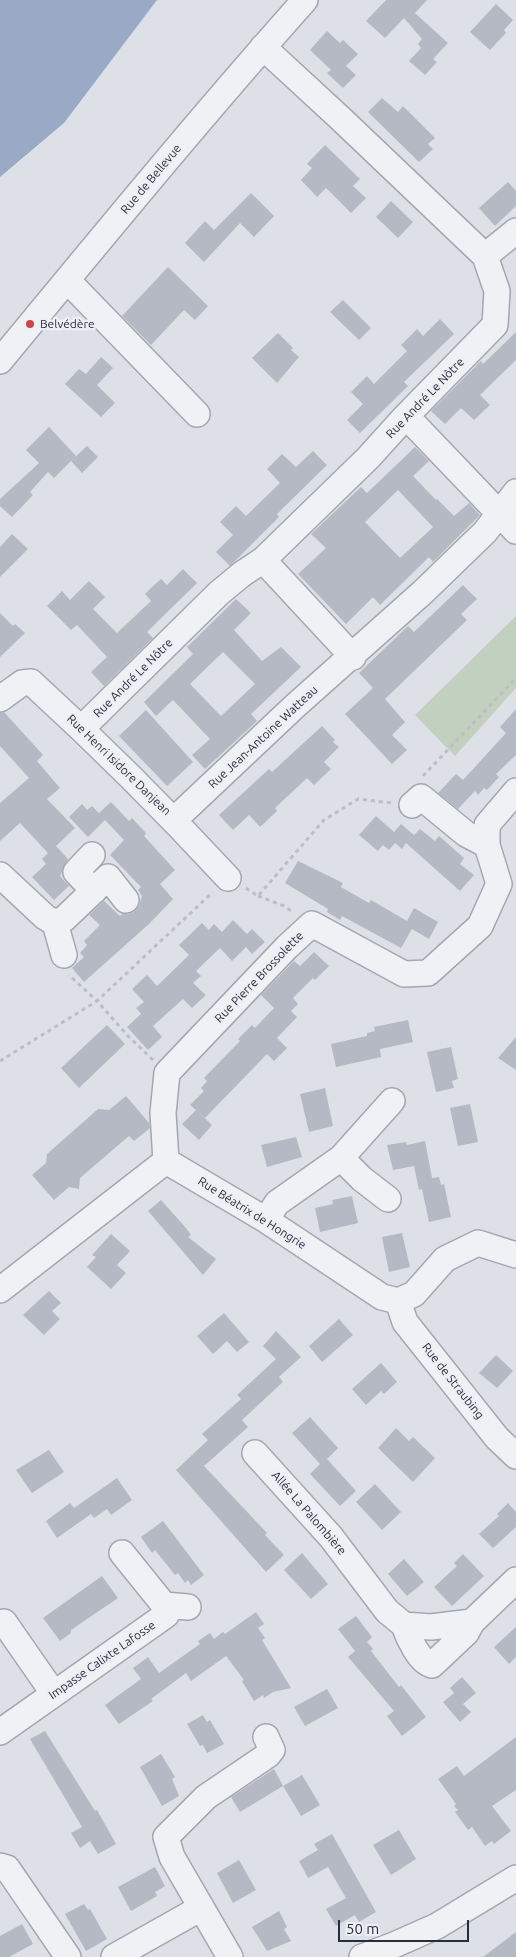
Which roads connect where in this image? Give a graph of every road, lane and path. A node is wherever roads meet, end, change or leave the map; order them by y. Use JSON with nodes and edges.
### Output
{"nodes":[{"id":1,"x":305,"y":0,"type":"edge"},
{"id":2,"x":263,"y":47,"type":"junction"},
{"id":3,"x":516,"y":230,"type":"edge"},
{"id":4,"x":485,"y":256,"type":"junction"},
{"id":5,"x":67,"y":280,"type":"junction"},
{"id":6,"x":0,"y":361,"type":"edge"},
{"id":7,"x":197,"y":414,"type":"dead end"},
{"id":8,"x":406,"y":416,"type":"junction"},
{"id":9,"x":516,"y":492,"type":"edge"},
{"id":10,"x":498,"y":514,"type":"junction"},
{"id":11,"x":516,"y":531,"type":"edge"},
{"id":12,"x":263,"y":560,"type":"junction"},
{"id":13,"x":353,"y":657,"type":"junction"},
{"id":14,"x":516,"y":678,"type":"edge"},
{"id":15,"x":0,"y":699,"type":"edge"},
{"id":16,"x":82,"y":728,"type":"junction"},
{"id":17,"x":516,"y":791,"type":"edge"},
{"id":18,"x":414,"y":794,"type":"junction"},
{"id":19,"x":174,"y":820,"type":"junction"},
{"id":20,"x":487,"y":845,"type":"junction"},
{"id":21,"x":86,"y":849,"type":"dead end"},
{"id":22,"x":0,"y":875,"type":"edge"},
{"id":23,"x":228,"y":878,"type":"junction"},
{"id":24,"x":101,"y":884,"type":"junction"},
{"id":25,"x":508,"y":891,"type":"edge"},
{"id":26,"x":258,"y":896,"type":"junction"},
{"id":27,"x":126,"y":900,"type":"dead end"},
{"id":28,"x":55,"y":923,"type":"junction"},
{"id":29,"x":312,"y":924,"type":"junction"},
{"id":30,"x":64,"y":955,"type":"joint"},
{"id":31,"x":97,"y":1001,"type":"junction"},
{"id":32,"x":0,"y":1061,"type":"edge"},
{"id":33,"x":167,"y":1073,"type":"junction"},
{"id":34,"x":392,"y":1101,"type":"dead end"},
{"id":35,"x":341,"y":1158,"type":"junction"},
{"id":36,"x":166,"y":1160,"type":"junction"},
{"id":37,"x":388,"y":1199,"type":"dead end"},
{"id":38,"x":266,"y":1220,"type":"junction"},
{"id":39,"x":516,"y":1255,"type":"edge"},
{"id":40,"x":0,"y":1292,"type":"edge"},
{"id":41,"x":398,"y":1301,"type":"junction"},
{"id":42,"x":253,"y":1451,"type":"dead end"},
{"id":43,"x":516,"y":1456,"type":"edge"},
{"id":44,"x":122,"y":1553,"type":"dead end"},
{"id":45,"x":516,"y":1580,"type":"edge"},
{"id":46,"x":4,"y":1622,"type":"dead end"},
{"id":47,"x":472,"y":1622,"type":"junction"},
{"id":48,"x":404,"y":1625,"type":"junction"},
{"id":49,"x":54,"y":1694,"type":"junction"},
{"id":50,"x":0,"y":1732,"type":"edge"},
{"id":51,"x":266,"y":1737,"type":"dead end"},
{"id":52,"x":0,"y":1866,"type":"edge"},
{"id":53,"x":516,"y":1878,"type":"edge"},
{"id":54,"x":201,"y":1908,"type":"junction"},
{"id":55,"x":68,"y":1957,"type":"edge"},
{"id":56,"x":114,"y":1957,"type":"edge"},
{"id":57,"x":230,"y":1957,"type":"edge"},
{"id":58,"x":362,"y":1957,"type":"edge"}],
"edges":[{"from":1,"to":2,"type":"street","name":"Rue de Bellevue"},
{"from":2,"to":4,"type":"street","name":"Rue André Le Nôtre"},
{"from":2,"to":5,"type":"street","name":"Rue de Bellevue"},
{"from":3,"to":4,"type":"street"},
{"from":4,"to":8,"type":"street","name":"Rue André Le Nôtre"},
{"from":5,"to":6,"type":"street","name":"Rue de Bellevue"},
{"from":5,"to":7,"type":"street"},
{"from":8,"to":10,"type":"street"},
{"from":8,"to":12,"type":"street","name":"Rue André Le Nôtre"},
{"from":9,"to":10,"type":"street","name":"Rue Jean-Antoine Watteau"},
{"from":10,"to":11,"type":"street"},
{"from":10,"to":13,"type":"street","name":"Rue Jean-Antoine Watteau"},
{"from":12,"to":13,"type":"street"},
{"from":12,"to":16,"type":"street","name":"Rue André Le Nôtre"},
{"from":13,"to":19,"type":"street","name":"Rue Jean-Antoine Watteau"},
{"from":14,"to":18,"type":"path"},
{"from":15,"to":16,"type":"street","name":"Rue Henri Isidore Danjean"},
{"from":16,"to":19,"type":"street","name":"Rue Henri Isidore Danjean"},
{"from":17,"to":20,"type":"street"},
{"from":18,"to":20,"type":"street"},
{"from":18,"to":26,"type":"path"},
{"from":19,"to":23,"type":"street","name":"Rue Henri Isidore Danjean"},
{"from":20,"to":25,"type":"street"},
{"from":21,"to":24,"type":"street"},
{"from":22,"to":28,"type":"street"},
{"from":23,"to":26,"type":"path"},
{"from":23,"to":31,"type":"path"},
{"from":24,"to":27,"type":"street"},
{"from":24,"to":28,"type":"street"},
{"from":25,"to":29,"type":"street","name":"Rue Pierre Brossolette"},
{"from":26,"to":29,"type":"path"},
{"from":28,"to":30,"type":"street"},
{"from":29,"to":33,"type":"street","name":"Rue Pierre Brossolette"},
{"from":30,"to":31,"type":"path"},
{"from":31,"to":32,"type":"path"},
{"from":31,"to":33,"type":"path"},
{"from":33,"to":36,"type":"street"},
{"from":34,"to":35,"type":"street"},
{"from":35,"to":37,"type":"street"},
{"from":35,"to":38,"type":"street"},
{"from":36,"to":38,"type":"street","name":"Rue Béatrix de Hongrie"},
{"from":36,"to":40,"type":"street"},
{"from":38,"to":41,"type":"street","name":"Rue Béatrix de Hongrie"},
{"from":39,"to":41,"type":"street"},
{"from":41,"to":43,"type":"street","name":"Rue de Straubing"},
{"from":42,"to":48,"type":"street","name":"Allée La Palombière"},
{"from":44,"to":49,"type":"street","name":"Impasse Calixte Lafosse"},
{"from":45,"to":47,"type":"street"},
{"from":46,"to":49,"type":"street"},
{"from":47,"to":48,"type":"street"},
{"from":47,"to":48,"type":"street"},
{"from":49,"to":50,"type":"street","name":"Impasse Calixte Lafosse"},
{"from":51,"to":54,"type":"street"},
{"from":52,"to":55,"type":"street"},
{"from":53,"to":58,"type":"street"},
{"from":54,"to":56,"type":"street"},
{"from":54,"to":57,"type":"street"}]}
